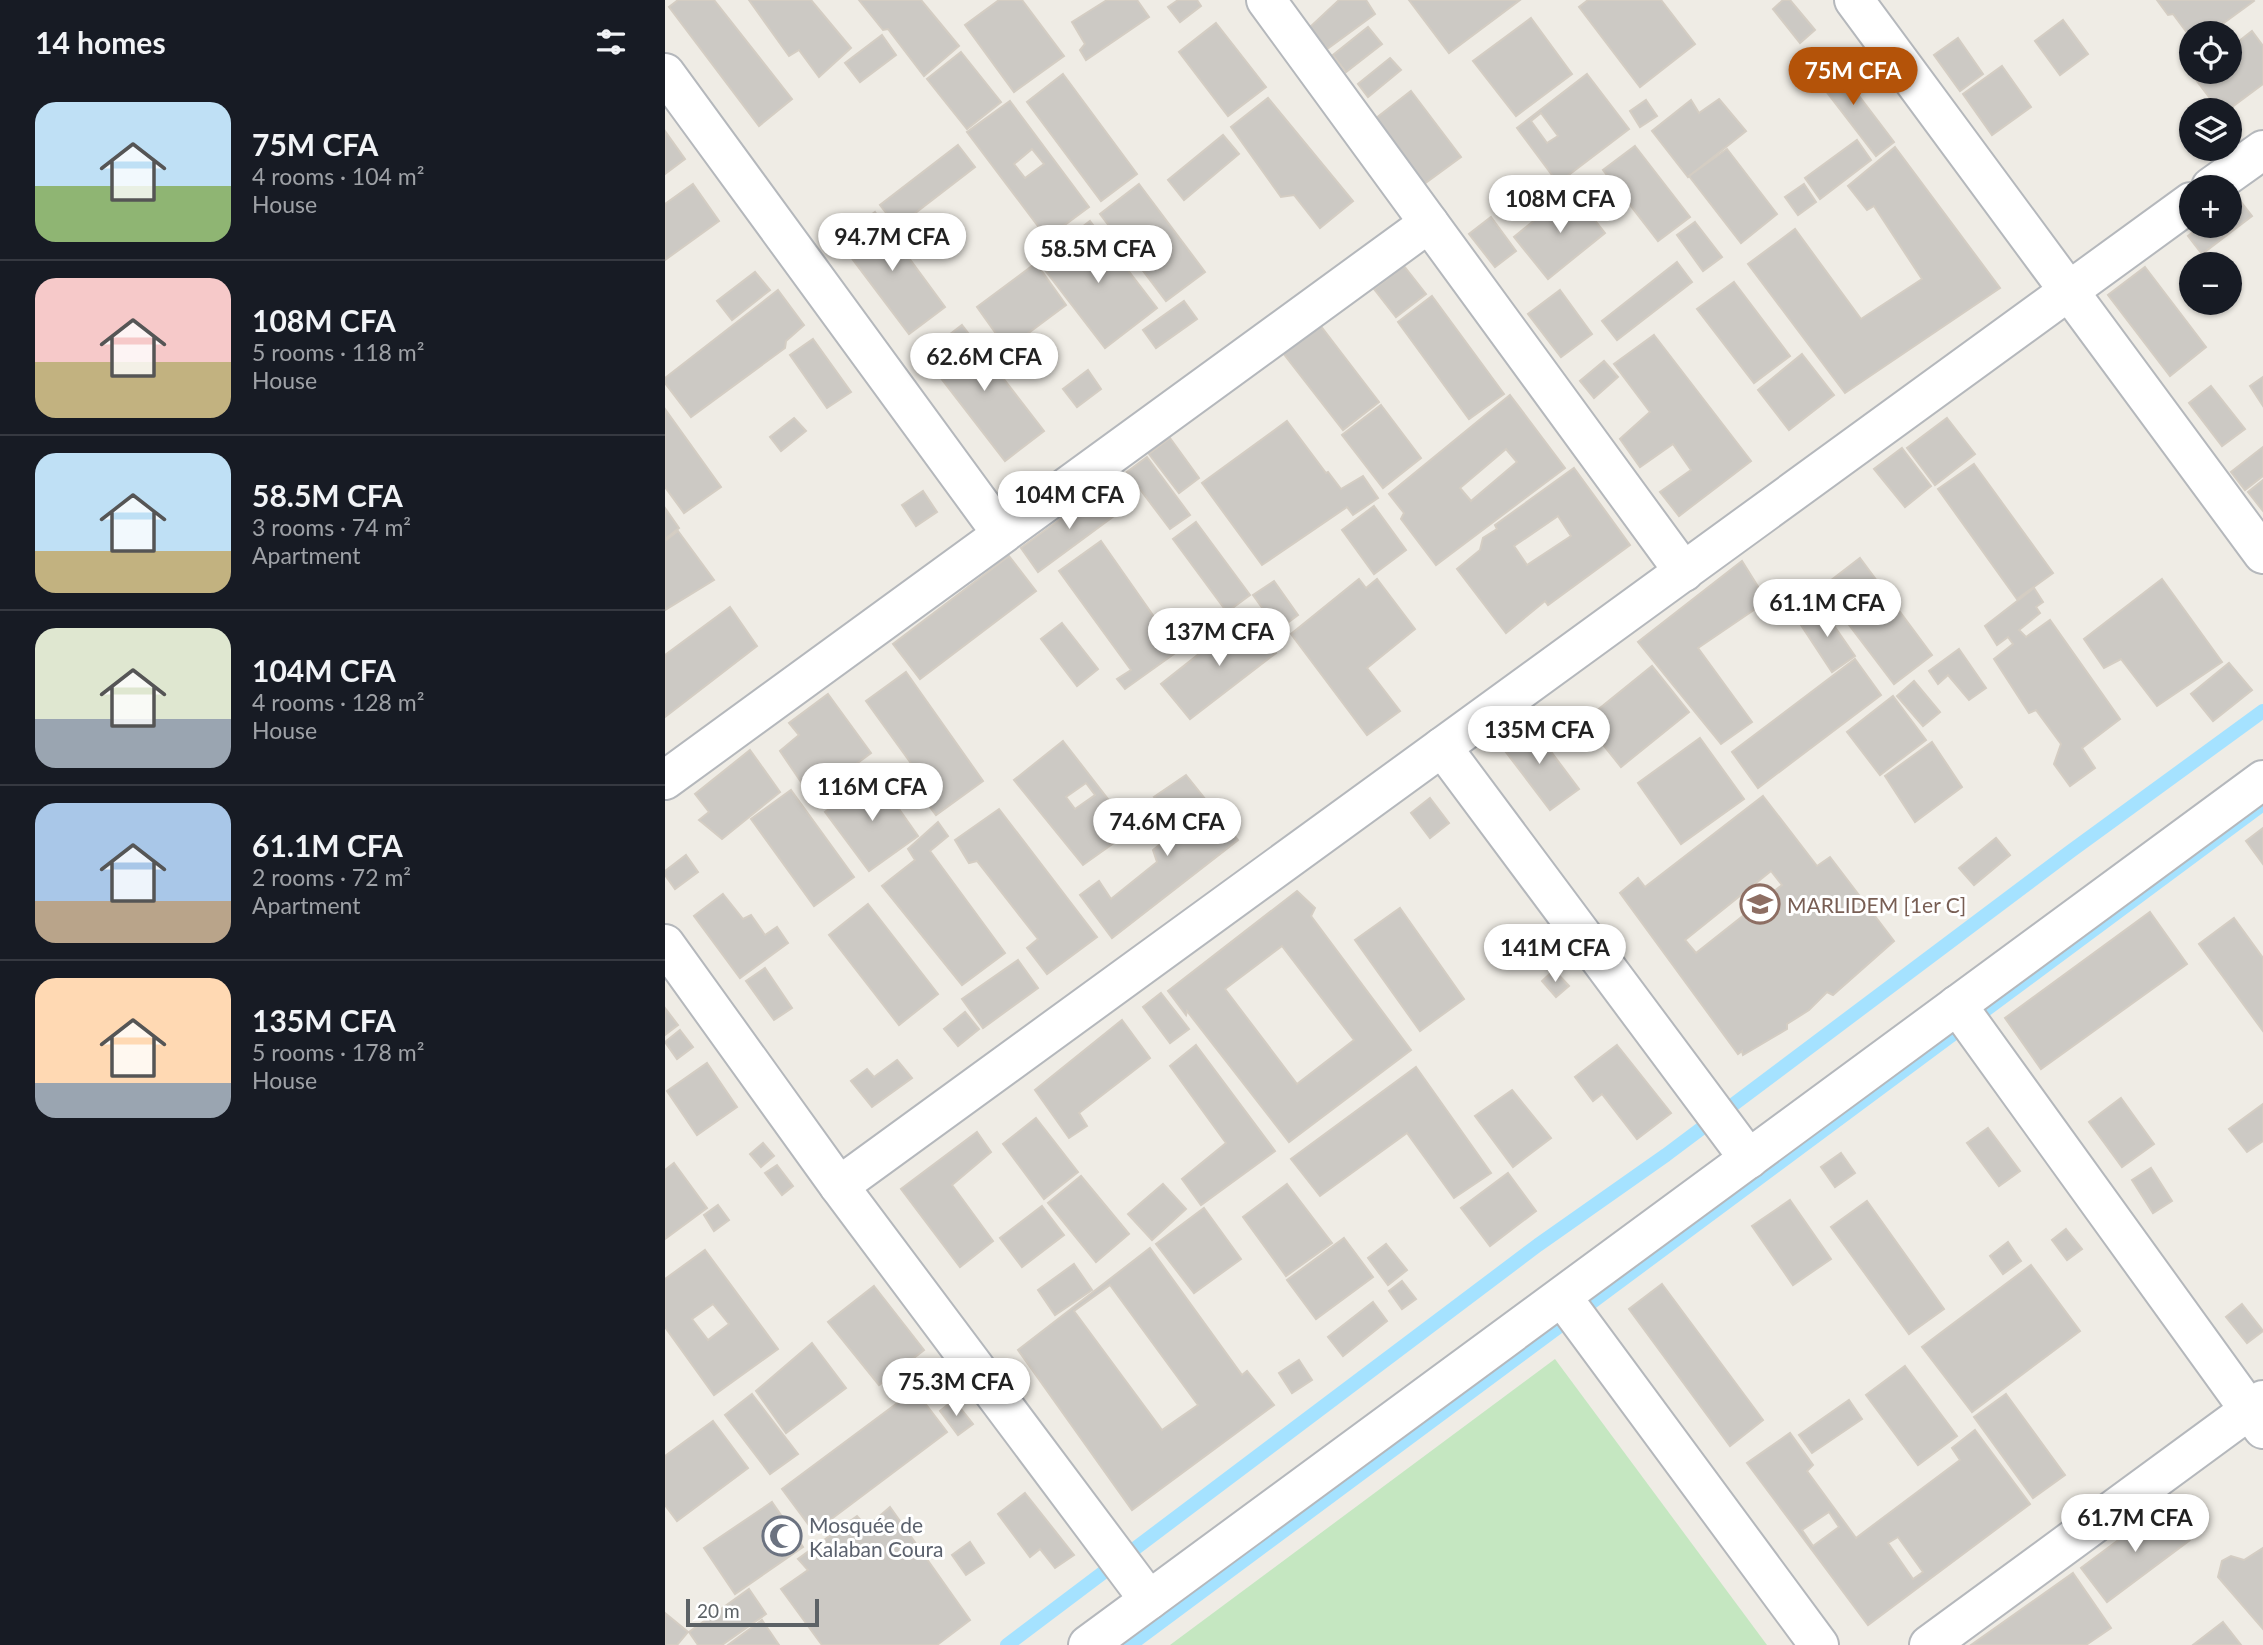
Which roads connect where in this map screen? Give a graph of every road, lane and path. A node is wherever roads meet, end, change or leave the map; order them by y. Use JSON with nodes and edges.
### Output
{"nodes":[{"id":1,"x":1266,"y":0,"type":"edge"},
{"id":2,"x":1854,"y":0,"type":"edge"},
{"id":3,"x":665,"y":73,"type":"edge"},
{"id":4,"x":2263,"y":150,"type":"edge"},
{"id":5,"x":2228,"y":175,"type":"edge"},
{"id":6,"x":2179,"y":211,"type":"edge"},
{"id":7,"x":1429,"y":223,"type":"junction"},
{"id":8,"x":2069,"y":291,"type":"junction"},
{"id":9,"x":1002,"y":534,"type":"junction"},
{"id":10,"x":2263,"y":554,"type":"edge"},
{"id":11,"x":1684,"y":572,"type":"junction"},
{"id":12,"x":1442,"y":747,"type":"junction"},
{"id":13,"x":665,"y":780,"type":"edge"},
{"id":14,"x":2263,"y":780,"type":"edge"},
{"id":15,"x":665,"y":944,"type":"edge"},
{"id":16,"x":1957,"y":1005,"type":"junction"},
{"id":17,"x":1749,"y":1159,"type":"junction"},
{"id":18,"x":839,"y":1186,"type":"junction"},
{"id":19,"x":1562,"y":1297,"type":"junction"},
{"id":20,"x":2258,"y":1413,"type":"edge"},
{"id":21,"x":1149,"y":1600,"type":"junction"},
{"id":22,"x":1089,"y":1645,"type":"edge"},
{"id":23,"x":1819,"y":1645,"type":"edge"},
{"id":24,"x":1929,"y":1645,"type":"edge"}],
"edges":[{"from":1,"to":7,"type":"street"},
{"from":2,"to":8,"type":"street"},
{"from":3,"to":9,"type":"street"},
{"from":4,"to":5,"type":"street"},
{"from":6,"to":8,"type":"street"},
{"from":7,"to":9,"type":"street"},
{"from":7,"to":11,"type":"street"},
{"from":8,"to":10,"type":"street"},
{"from":8,"to":11,"type":"street"},
{"from":9,"to":13,"type":"street"},
{"from":11,"to":12,"type":"street"},
{"from":12,"to":17,"type":"street"},
{"from":12,"to":18,"type":"street"},
{"from":14,"to":16,"type":"street"},
{"from":15,"to":18,"type":"street"},
{"from":16,"to":17,"type":"street"},
{"from":16,"to":20,"type":"street"},
{"from":17,"to":19,"type":"street"},
{"from":18,"to":21,"type":"street"},
{"from":19,"to":21,"type":"street"},
{"from":19,"to":23,"type":"street"},
{"from":20,"to":24,"type":"street"},
{"from":21,"to":22,"type":"street"}]}
